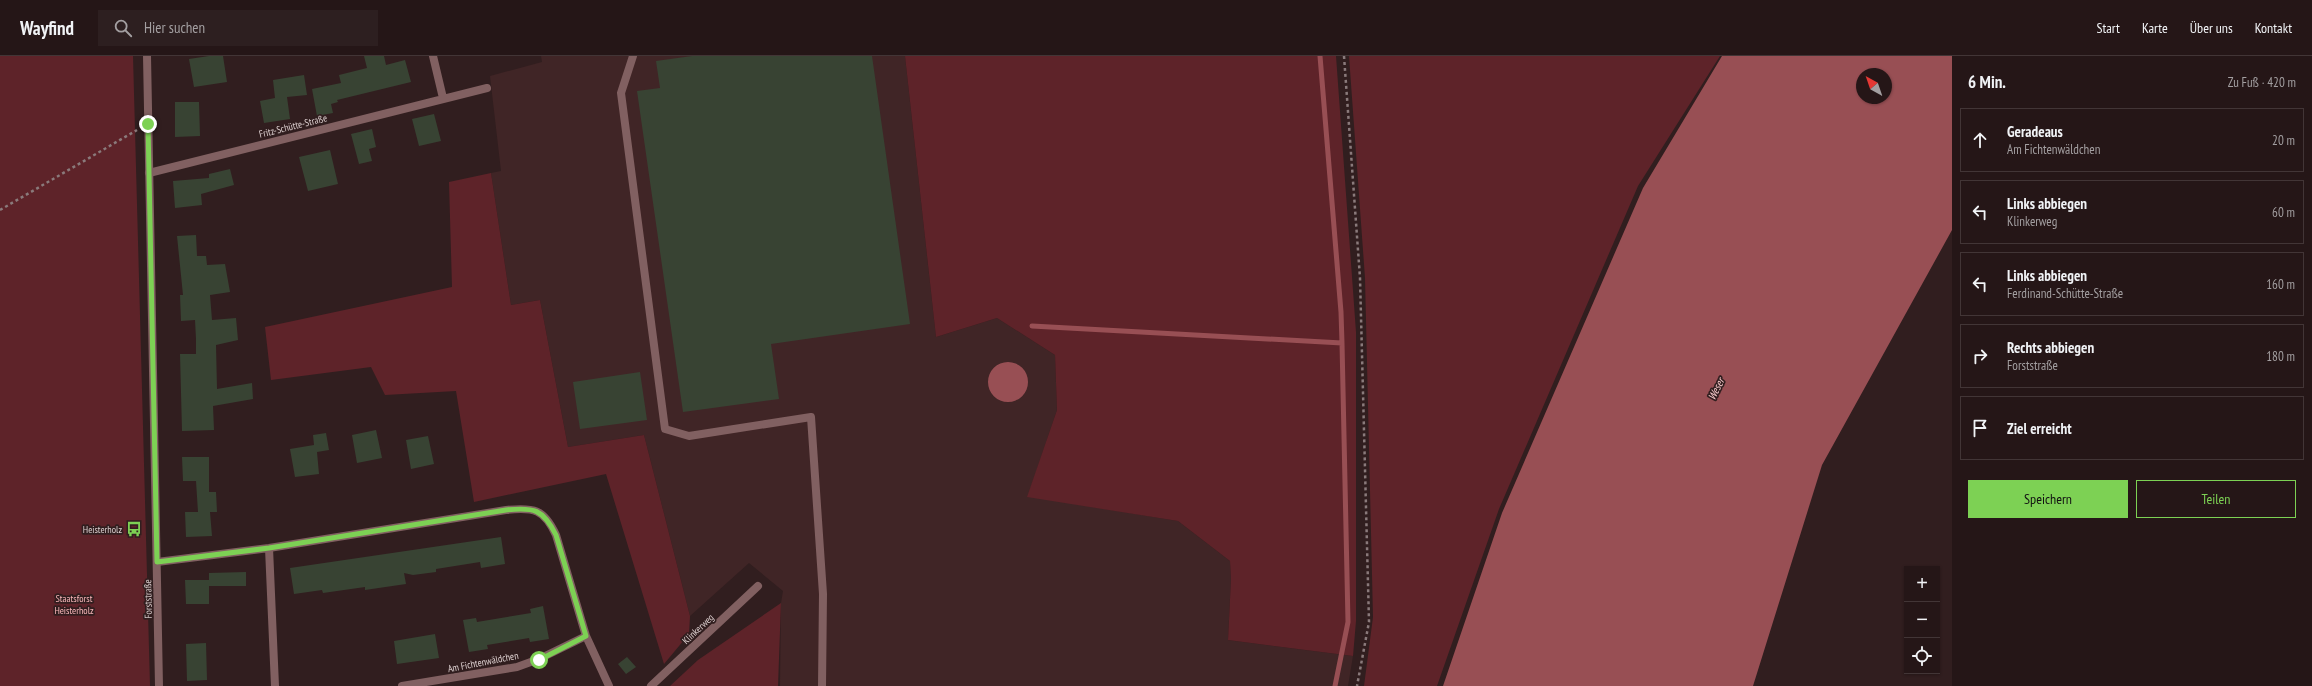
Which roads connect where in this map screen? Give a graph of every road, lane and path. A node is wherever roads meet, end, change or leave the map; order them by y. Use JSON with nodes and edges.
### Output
{"nodes":[{"id":1,"x":147,"y":56,"type":"edge"},
{"id":2,"x":433,"y":56,"type":"edge"},
{"id":3,"x":633,"y":56,"type":"edge"},
{"id":4,"x":1344,"y":56,"type":"edge"},
{"id":5,"x":486,"y":88,"type":"dead end"},
{"id":6,"x":443,"y":98,"type":"junction"},
{"id":7,"x":148,"y":124,"type":"junction"},
{"id":8,"x":149,"y":173,"type":"junction"},
{"id":9,"x":0,"y":210,"type":"edge"},
{"id":10,"x":269,"y":548,"type":"junction"},
{"id":11,"x":157,"y":562,"type":"junction"},
{"id":12,"x":758,"y":586,"type":"dead end"},
{"id":13,"x":586,"y":636,"type":"junction"},
{"id":14,"x":159,"y":686,"type":"edge"},
{"id":15,"x":275,"y":686,"type":"edge"},
{"id":16,"x":402,"y":686,"type":"edge"},
{"id":17,"x":609,"y":686,"type":"edge"},
{"id":18,"x":651,"y":686,"type":"edge"},
{"id":19,"x":822,"y":686,"type":"edge"},
{"id":20,"x":1357,"y":686,"type":"edge"}],
"edges":[{"from":1,"to":7,"type":"street","name":"Forststraße"},
{"from":2,"to":6,"type":"street"},
{"from":3,"to":19,"type":"street"},
{"from":4,"to":20,"type":"path"},
{"from":5,"to":6,"type":"street","name":"Fritz-Schütte-Straße"},
{"from":6,"to":8,"type":"street","name":"Fritz-Schütte-Straße"},
{"from":7,"to":8,"type":"street","name":"Forststraße"},
{"from":7,"to":9,"type":"path"},
{"from":8,"to":11,"type":"street","name":"Forststraße"},
{"from":10,"to":11,"type":"street"},
{"from":10,"to":13,"type":"street"},
{"from":10,"to":15,"type":"street"},
{"from":11,"to":14,"type":"street","name":"Forststraße"},
{"from":12,"to":18,"type":"street","name":"Klinkerweg"},
{"from":13,"to":16,"type":"street","name":"Am Fichtenwäldchen"},
{"from":13,"to":17,"type":"street"}]}
